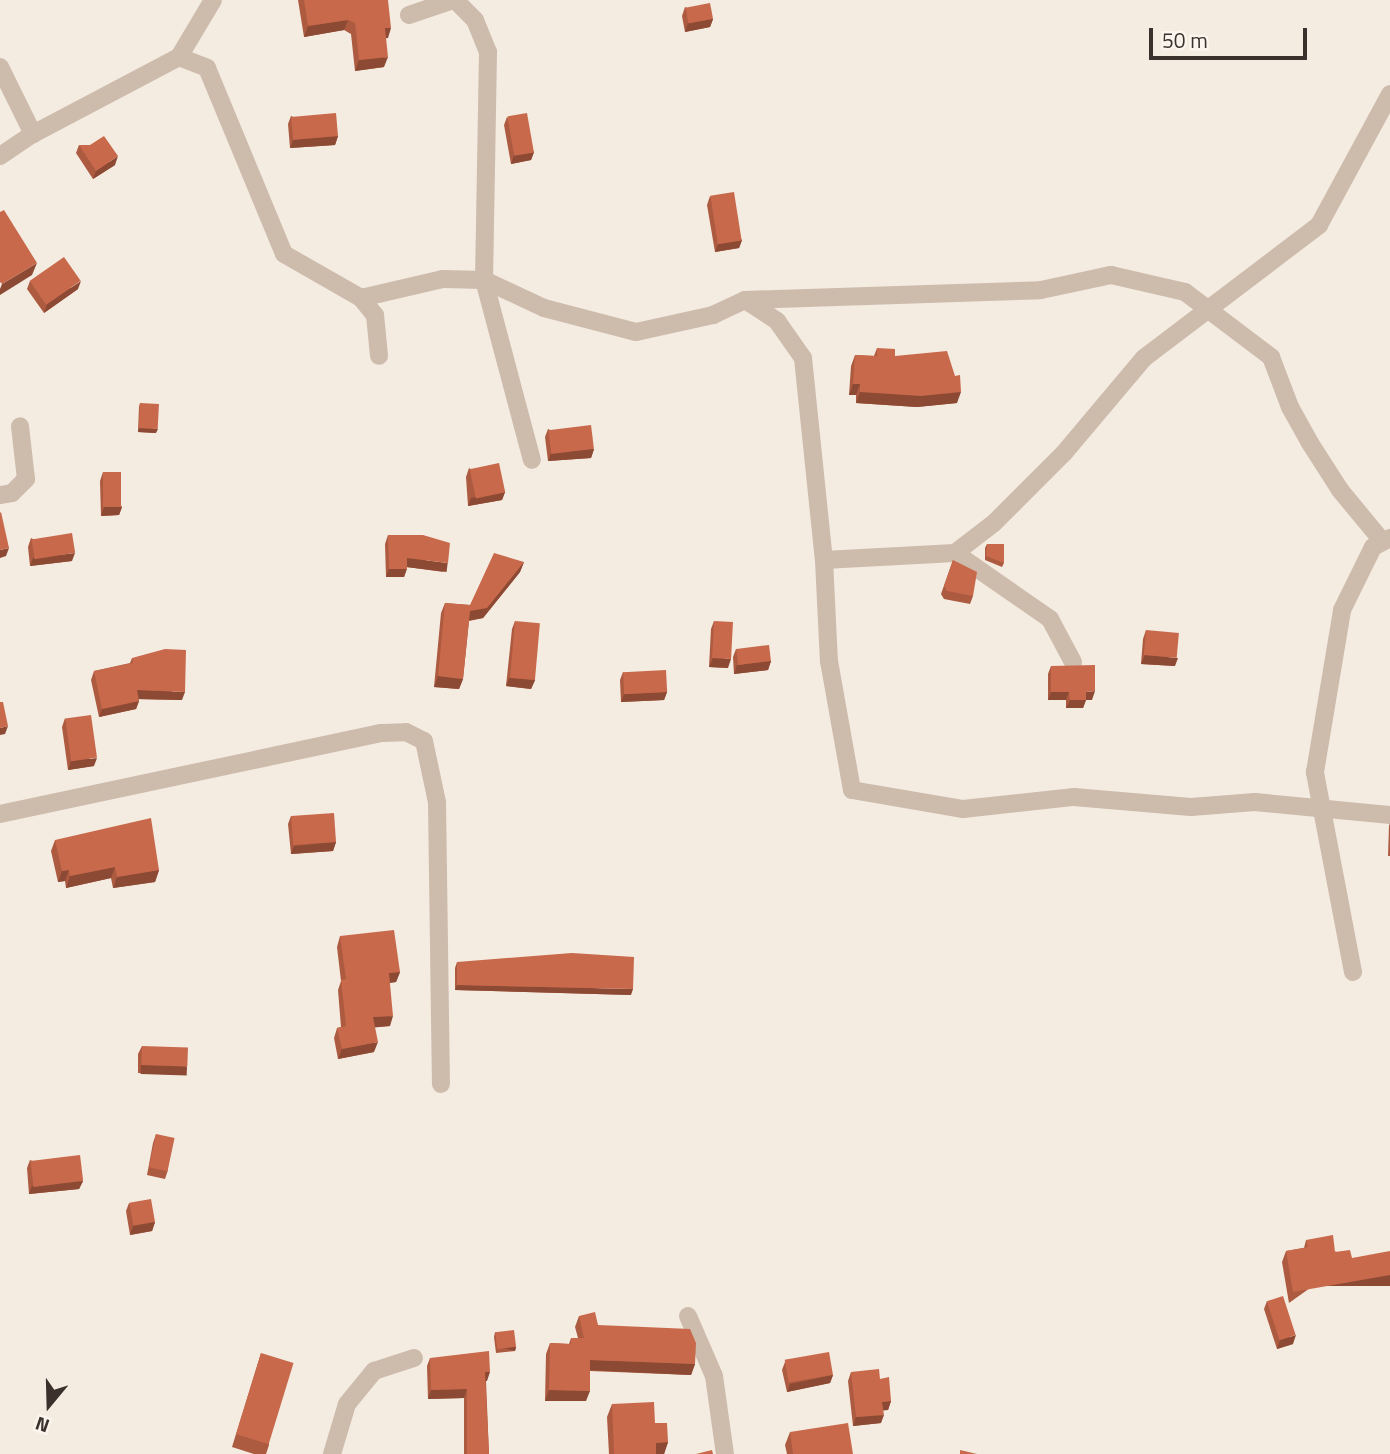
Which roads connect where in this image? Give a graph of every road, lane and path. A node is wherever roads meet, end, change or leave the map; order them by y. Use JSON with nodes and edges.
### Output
{"nodes":[{"id":1,"x":213,"y":0,"type":"edge"},
{"id":2,"x":454,"y":0,"type":"edge"},
{"id":3,"x":409,"y":15,"type":"dead end"},
{"id":4,"x":179,"y":57,"type":"junction"},
{"id":5,"x":0,"y":67,"type":"edge"},
{"id":6,"x":1390,"y":94,"type":"edge"},
{"id":7,"x":33,"y":134,"type":"junction"},
{"id":8,"x":0,"y":156,"type":"edge"},
{"id":9,"x":484,"y":280,"type":"junction"},
{"id":10,"x":361,"y":298,"type":"junction"},
{"id":11,"x":745,"y":300,"type":"junction"},
{"id":12,"x":1208,"y":310,"type":"junction"},
{"id":13,"x":379,"y":356,"type":"dead end"},
{"id":14,"x":20,"y":426,"type":"dead end"},
{"id":15,"x":532,"y":460,"type":"dead end"},
{"id":16,"x":0,"y":495,"type":"edge"},
{"id":17,"x":1387,"y":540,"type":"edge"},
{"id":18,"x":955,"y":553,"type":"junction"},
{"id":19,"x":824,"y":559,"type":"junction"},
{"id":20,"x":1073,"y":663,"type":"edge"},
{"id":21,"x":1322,"y":806,"type":"junction"},
{"id":22,"x":0,"y":814,"type":"edge"},
{"id":23,"x":1390,"y":814,"type":"edge"},
{"id":24,"x":1353,"y":972,"type":"dead end"},
{"id":25,"x":441,"y":1084,"type":"dead end"},
{"id":26,"x":688,"y":1316,"type":"dead end"},
{"id":27,"x":414,"y":1358,"type":"dead end"},
{"id":28,"x":332,"y":1454,"type":"edge"},
{"id":29,"x":725,"y":1454,"type":"edge"}],
"edges":[{"from":1,"to":4,"type":"street"},
{"from":2,"to":3,"type":"street"},
{"from":2,"to":9,"type":"street"},
{"from":4,"to":7,"type":"street"},
{"from":4,"to":10,"type":"street"},
{"from":5,"to":7,"type":"street"},
{"from":6,"to":12,"type":"street"},
{"from":7,"to":8,"type":"street"},
{"from":9,"to":10,"type":"street"},
{"from":9,"to":11,"type":"street"},
{"from":9,"to":15,"type":"street"},
{"from":10,"to":13,"type":"street"},
{"from":11,"to":12,"type":"street"},
{"from":11,"to":19,"type":"street"},
{"from":12,"to":17,"type":"street"},
{"from":12,"to":18,"type":"street"},
{"from":14,"to":16,"type":"street"},
{"from":17,"to":21,"type":"street"},
{"from":18,"to":19,"type":"street"},
{"from":18,"to":20,"type":"street"},
{"from":19,"to":21,"type":"street"},
{"from":21,"to":23,"type":"street"},
{"from":21,"to":24,"type":"street"},
{"from":22,"to":25,"type":"street"},
{"from":26,"to":29,"type":"street"},
{"from":27,"to":28,"type":"street"}]}
